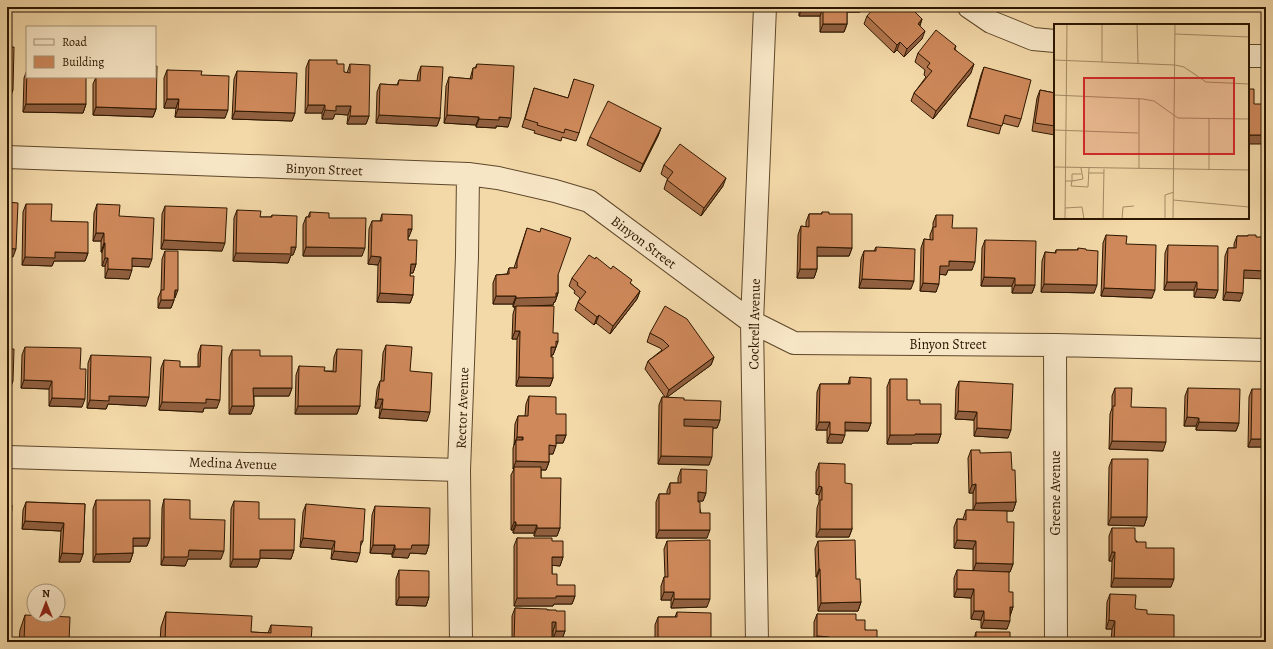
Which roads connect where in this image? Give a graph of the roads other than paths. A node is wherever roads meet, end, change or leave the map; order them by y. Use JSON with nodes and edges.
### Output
{"nodes":[{"id":1,"x":765,"y":7,"type":"edge"},
{"id":2,"x":969,"y":7,"type":"edge"},
{"id":3,"x":1054,"y":41,"type":"edge"},
{"id":4,"x":1249,"y":56,"type":"edge"},
{"id":5,"x":1266,"y":56,"type":"edge"},
{"id":6,"x":7,"y":158,"type":"edge"},
{"id":7,"x":468,"y":174,"type":"junction"},
{"id":8,"x":752,"y":322,"type":"junction"},
{"id":9,"x":1054,"y":345,"type":"junction"},
{"id":10,"x":1266,"y":350,"type":"edge"},
{"id":11,"x":7,"y":457,"type":"edge"},
{"id":12,"x":460,"y":470,"type":"junction"},
{"id":13,"x":461,"y":642,"type":"edge"},
{"id":14,"x":757,"y":642,"type":"edge"},
{"id":15,"x":1056,"y":642,"type":"edge"}],
"edges":[{"from":1,"to":8,"type":"street","name":"Cockrell Avenue"},
{"from":2,"to":3,"type":"street"},
{"from":4,"to":5,"type":"street"},
{"from":6,"to":7,"type":"street","name":"Binyon Street"},
{"from":7,"to":8,"type":"street","name":"Binyon Street"},
{"from":7,"to":12,"type":"street","name":"Rector Avenue"},
{"from":8,"to":9,"type":"street","name":"Binyon Street"},
{"from":8,"to":14,"type":"street","name":"Cockrell Avenue"},
{"from":9,"to":10,"type":"street","name":"Binyon Street"},
{"from":9,"to":15,"type":"street","name":"Greene Avenue"},
{"from":11,"to":12,"type":"street","name":"Medina Avenue"},
{"from":12,"to":13,"type":"street","name":"Rector Avenue"}]}
